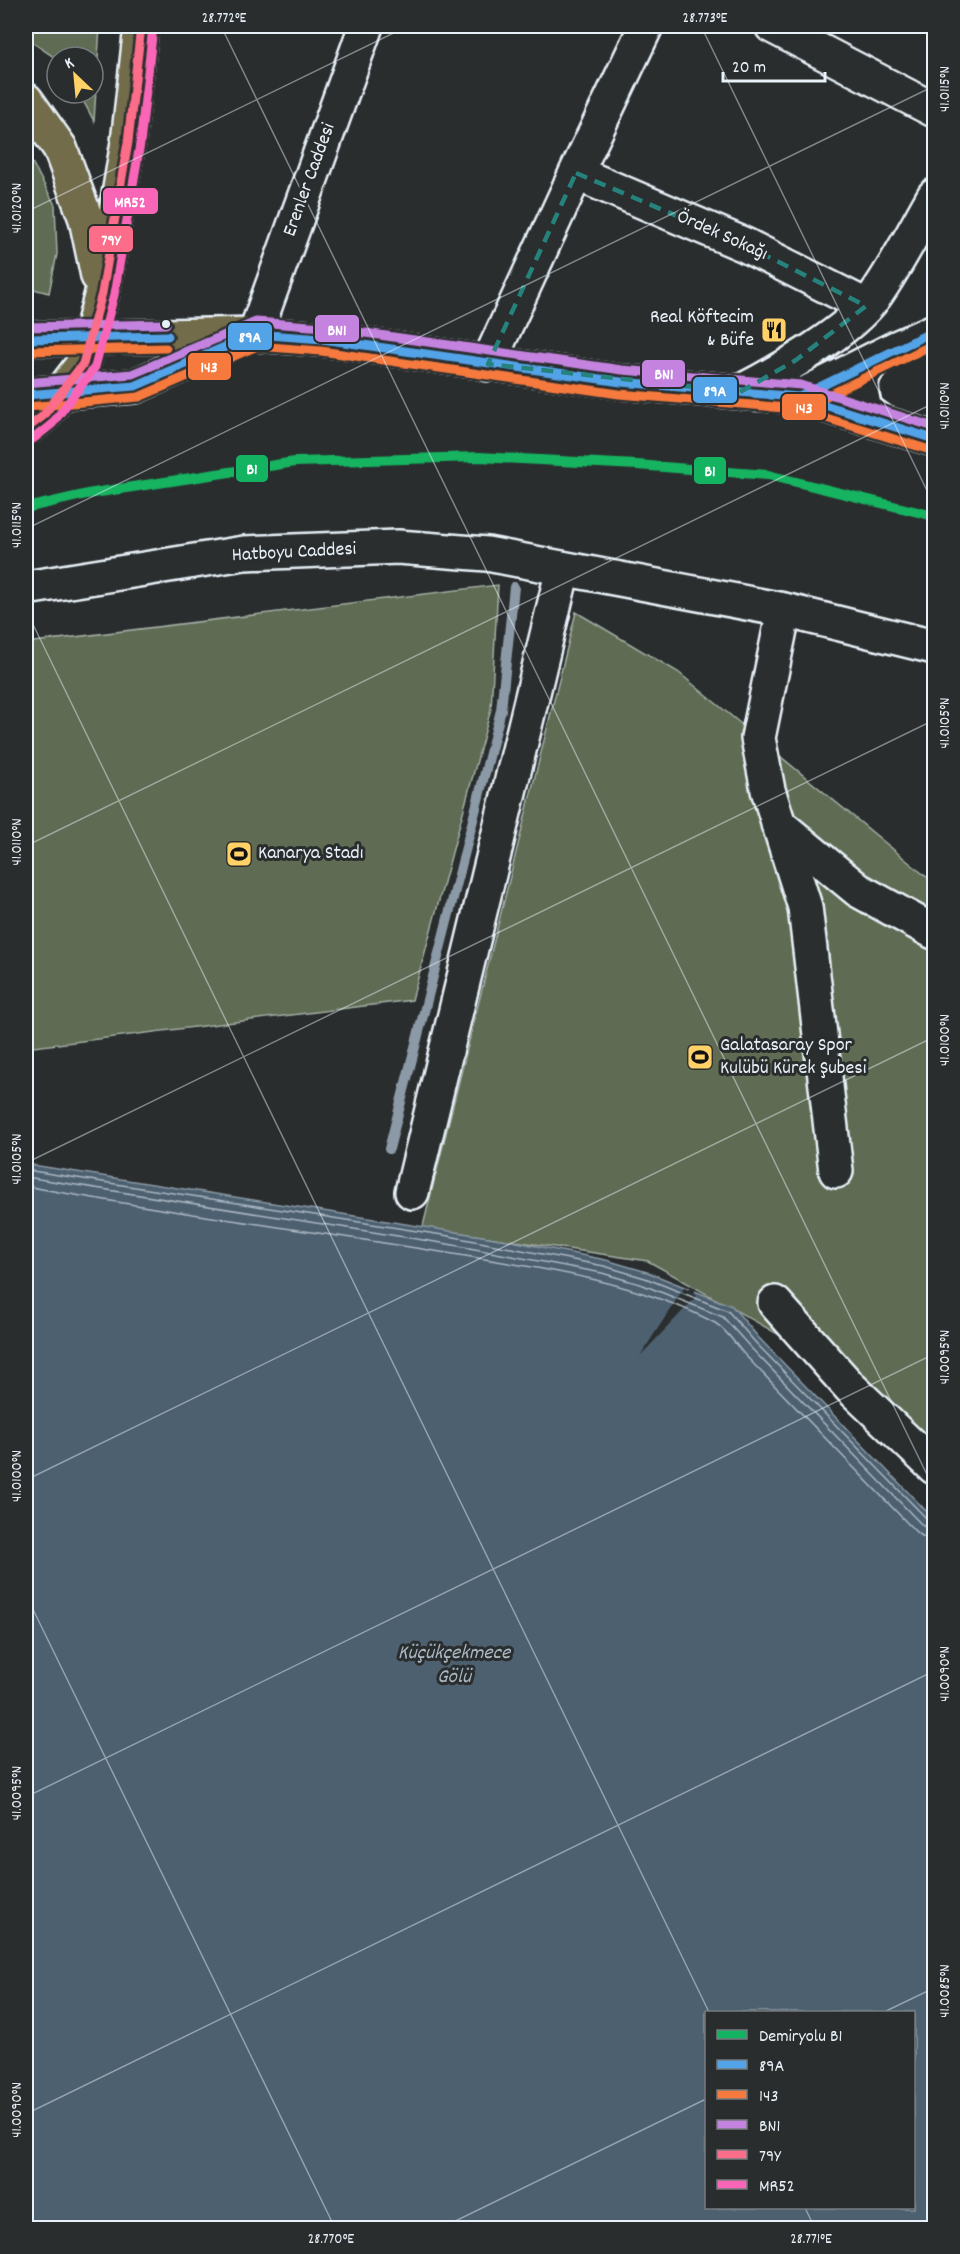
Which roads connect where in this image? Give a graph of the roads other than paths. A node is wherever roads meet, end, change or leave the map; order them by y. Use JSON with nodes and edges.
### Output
{"nodes":[{"id":1,"x":141,"y":26,"type":"edge"},
{"id":2,"x":366,"y":26,"type":"edge"},
{"id":3,"x":646,"y":26,"type":"edge"},
{"id":4,"x":772,"y":26,"type":"edge"},
{"id":5,"x":26,"y":100,"type":"edge"},
{"id":6,"x":934,"y":110,"type":"edge"},
{"id":7,"x":576,"y":173,"type":"junction"},
{"id":8,"x":934,"y":196,"type":"edge"},
{"id":9,"x":102,"y":292,"type":"junction"},
{"id":10,"x":866,"y":306,"type":"junction"},
{"id":11,"x":934,"y":331,"type":"edge"},
{"id":12,"x":255,"y":334,"type":"junction"},
{"id":13,"x":27,"y":337,"type":"edge"},
{"id":14,"x":878,"y":357,"type":"junction"},
{"id":15,"x":489,"y":364,"type":"junction"},
{"id":16,"x":740,"y":392,"type":"junction"},
{"id":17,"x":26,"y":395,"type":"edge"},
{"id":18,"x":799,"y":397,"type":"junction"},
{"id":19,"x":882,"y":422,"type":"junction"},
{"id":20,"x":26,"y":429,"type":"edge"},
{"id":21,"x":934,"y":439,"type":"edge"},
{"id":22,"x":563,"y":569,"type":"junction"},
{"id":23,"x":26,"y":588,"type":"edge"},
{"id":24,"x":784,"y":610,"type":"junction"},
{"id":25,"x":934,"y":647,"type":"edge"},
{"id":26,"x":778,"y":824,"type":"junction"},
{"id":27,"x":934,"y":932,"type":"edge"},
{"id":28,"x":836,"y":1171,"type":"dead end"},
{"id":29,"x":412,"y":1192,"type":"dead end"},
{"id":30,"x":775,"y":1304,"type":"dead end"},
{"id":31,"x":934,"y":1467,"type":"edge"}],
"edges":[{"from":1,"to":9,"type":"main road"},
{"from":2,"to":12,"type":"street","name":"Erenler Caddesi"},
{"from":3,"to":7,"type":"street"},
{"from":4,"to":6,"type":"street"},
{"from":5,"to":9,"type":"main road"},
{"from":7,"to":10,"type":"street","name":"Ördek Sokağı"},
{"from":7,"to":15,"type":"street"},
{"from":8,"to":10,"type":"street"},
{"from":9,"to":20,"type":"main road","bridge":true},
{"from":10,"to":16,"type":"street"},
{"from":11,"to":14,"type":"street"},
{"from":12,"to":13,"type":"main road"},
{"from":12,"to":15,"type":"main road"},
{"from":12,"to":17,"type":"main road"},
{"from":14,"to":18,"type":"street"},
{"from":14,"to":19,"type":"street"},
{"from":15,"to":16,"type":"main road"},
{"from":16,"to":18,"type":"main road"},
{"from":18,"to":19,"type":"main road"},
{"from":19,"to":21,"type":"main road"},
{"from":22,"to":23,"type":"street","name":"Hatboyu Caddesi"},
{"from":22,"to":24,"type":"street","name":"Hatboyu Caddesi"},
{"from":22,"to":29,"type":"street"},
{"from":24,"to":25,"type":"street","name":"Hatboyu Caddesi"},
{"from":24,"to":26,"type":"street"},
{"from":26,"to":27,"type":"street"},
{"from":26,"to":28,"type":"street"},
{"from":30,"to":31,"type":"street"}]}
